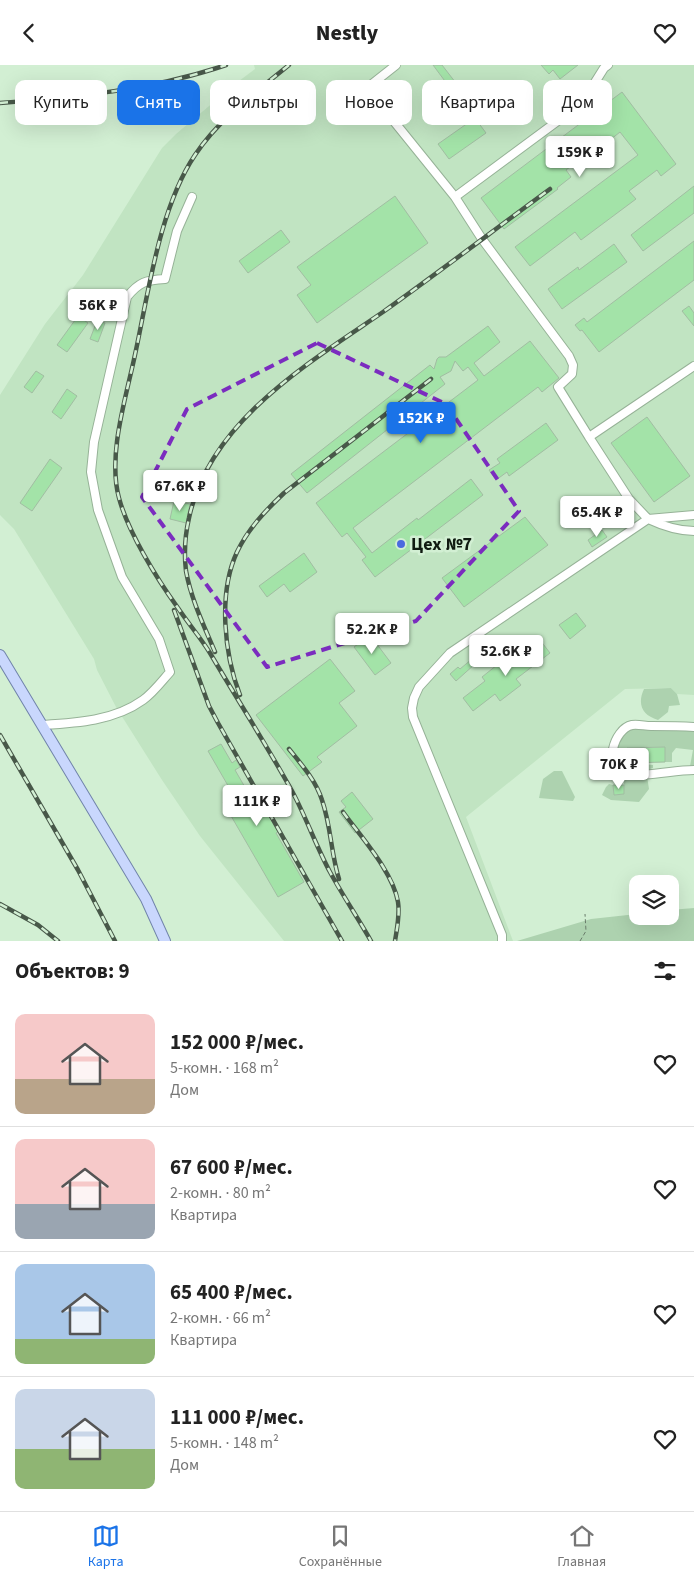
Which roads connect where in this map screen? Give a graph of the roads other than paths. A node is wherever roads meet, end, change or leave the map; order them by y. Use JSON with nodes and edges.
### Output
{"nodes":[{"id":1,"x":396,"y":65,"type":"edge"},
{"id":2,"x":608,"y":65,"type":"edge"},
{"id":3,"x":192,"y":197,"type":"dead end"},
{"id":4,"x":455,"y":197,"type":"junction"},
{"id":5,"x":694,"y":366,"type":"edge"},
{"id":6,"x":589,"y":437,"type":"junction"},
{"id":7,"x":694,"y":515,"type":"edge"},
{"id":8,"x":648,"y":519,"type":"junction"},
{"id":9,"x":694,"y":531,"type":"edge"},
{"id":10,"x":0,"y":655,"type":"edge"},
{"id":11,"x":42,"y":725,"type":"junction"},
{"id":12,"x":694,"y":727,"type":"edge"},
{"id":13,"x":694,"y":770,"type":"edge"},
{"id":14,"x":165,"y":941,"type":"edge"},
{"id":15,"x":502,"y":941,"type":"edge"}],
"edges":[{"from":1,"to":4,"type":"street"},
{"from":2,"to":4,"type":"street"},
{"from":3,"to":11,"type":"street"},
{"from":4,"to":6,"type":"street"},
{"from":5,"to":6,"type":"street"},
{"from":6,"to":8,"type":"street"},
{"from":7,"to":8,"type":"street"},
{"from":8,"to":9,"type":"street"},
{"from":8,"to":15,"type":"street"},
{"from":10,"to":11,"type":"main road"},
{"from":11,"to":14,"type":"main road"},
{"from":12,"to":13,"type":"street"}]}
